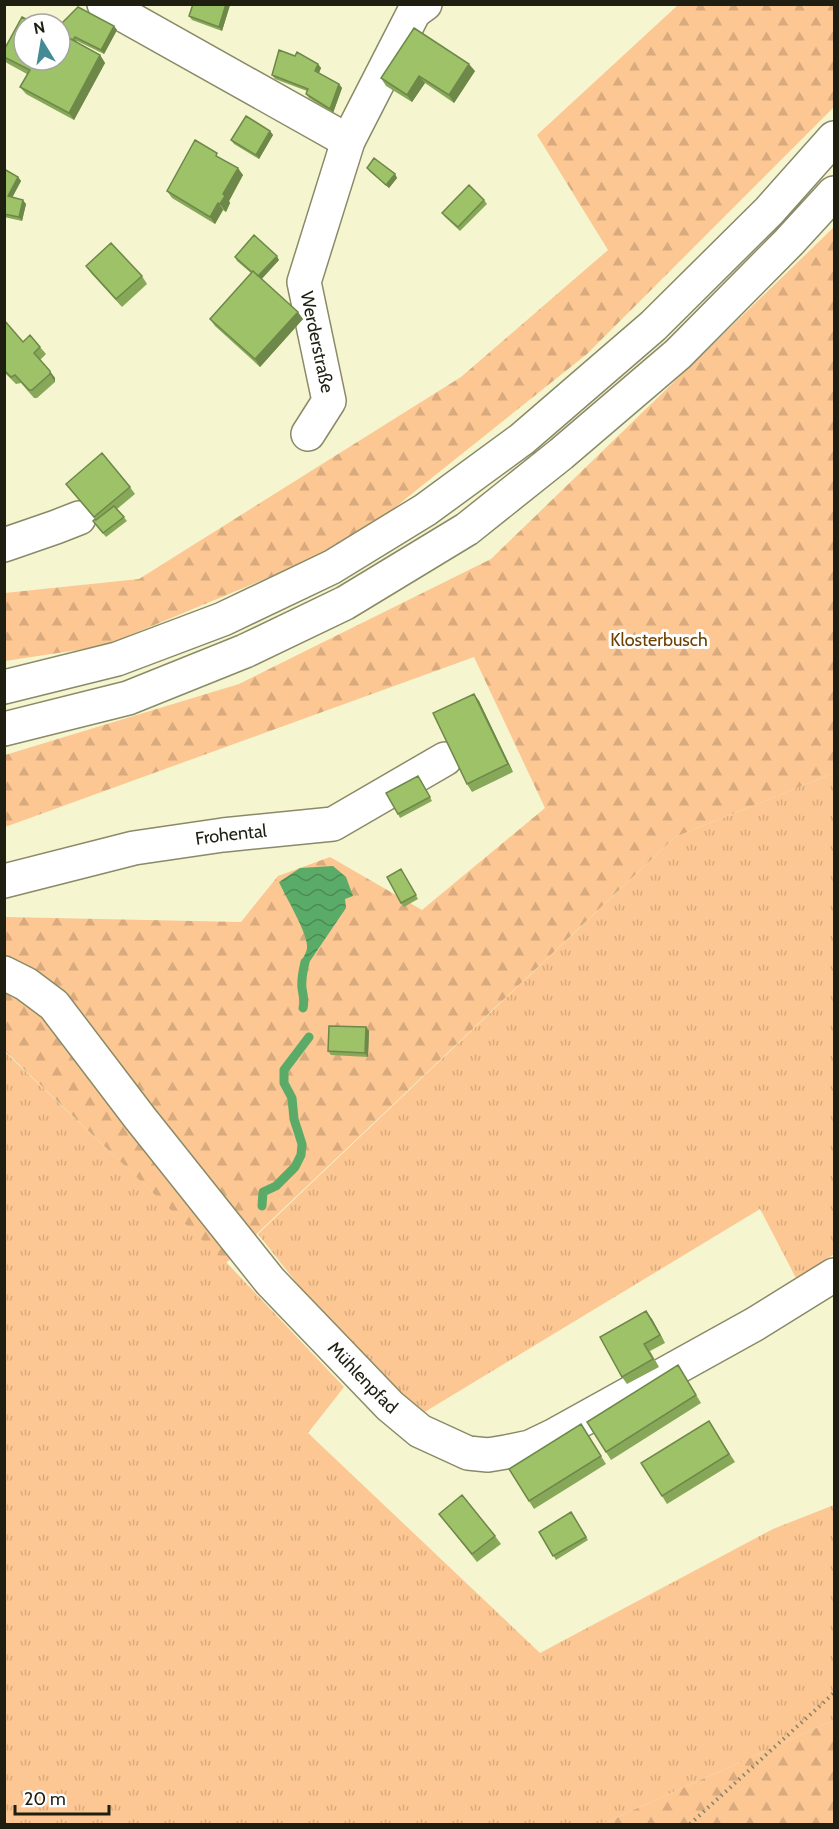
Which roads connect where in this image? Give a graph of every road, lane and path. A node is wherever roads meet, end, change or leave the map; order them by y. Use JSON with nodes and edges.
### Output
{"nodes":[{"id":1,"x":104,"y":4,"type":"edge"},
{"id":2,"x":425,"y":4,"type":"edge"},
{"id":3,"x":834,"y":138,"type":"edge"},
{"id":4,"x":348,"y":141,"type":"junction"},
{"id":5,"x":834,"y":193,"type":"edge"},
{"id":6,"x":308,"y":435,"type":"dead end"},
{"id":7,"x":79,"y":518,"type":"edge"},
{"id":8,"x":4,"y":545,"type":"edge"},
{"id":9,"x":4,"y":687,"type":"edge"},
{"id":10,"x":4,"y":729,"type":"edge"},
{"id":11,"x":445,"y":759,"type":"edge"},
{"id":12,"x":4,"y":881,"type":"edge"},
{"id":13,"x":4,"y":973,"type":"edge"},
{"id":14,"x":834,"y":1275,"type":"edge"},
{"id":15,"x":834,"y":1693,"type":"edge"},
{"id":16,"x":690,"y":1824,"type":"edge"}],
"edges":[{"from":1,"to":4,"type":"main road"},
{"from":2,"to":4,"type":"main road","name":"Werderstraße"},
{"from":3,"to":9,"type":"main road"},
{"from":4,"to":6,"type":"main road","name":"Werderstraße"},
{"from":5,"to":10,"type":"main road"},
{"from":7,"to":8,"type":"main road"},
{"from":11,"to":12,"type":"main road","name":"Frohental"},
{"from":13,"to":14,"type":"main road","name":"Mühlenpfad"},
{"from":15,"to":16,"type":"path"}]}
